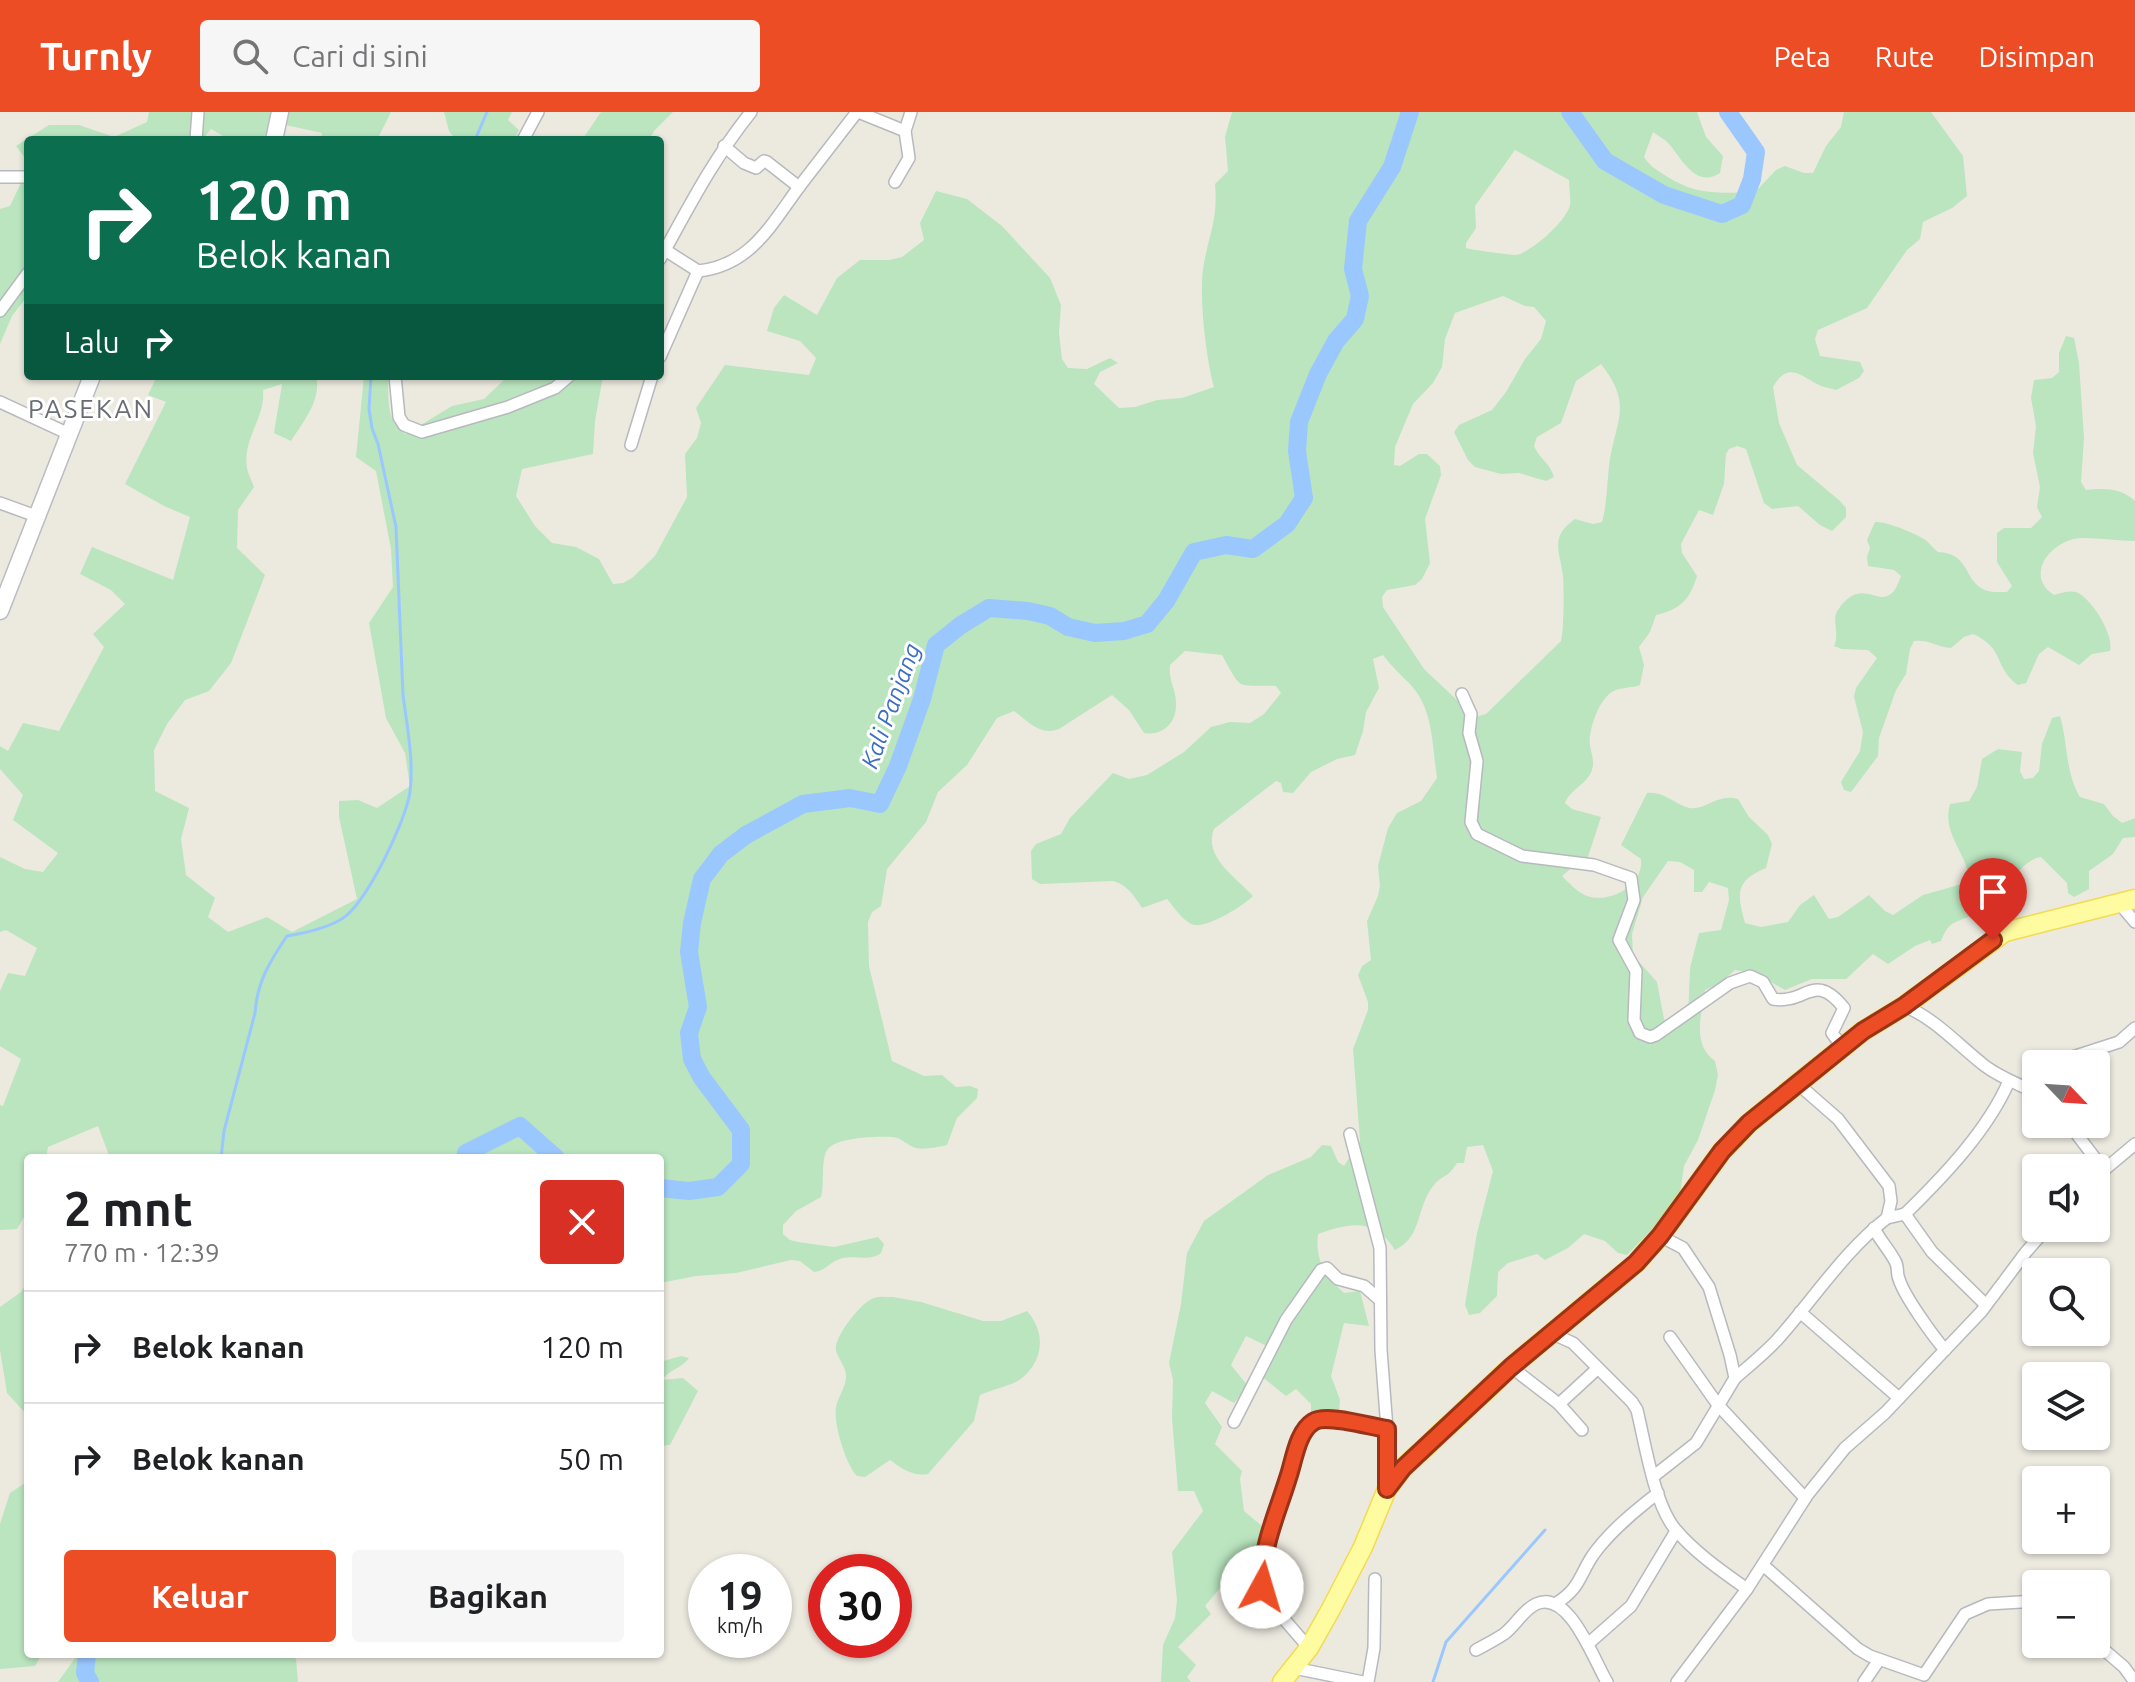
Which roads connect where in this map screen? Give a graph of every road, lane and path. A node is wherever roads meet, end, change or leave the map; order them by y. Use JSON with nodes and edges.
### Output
{"nodes":[{"id":1,"x":198,"y":112,"type":"edge"},
{"id":2,"x":280,"y":112,"type":"edge"},
{"id":3,"x":538,"y":112,"type":"edge"},
{"id":4,"x":751,"y":112,"type":"edge"},
{"id":5,"x":857,"y":112,"type":"edge"},
{"id":6,"x":911,"y":112,"type":"edge"},
{"id":7,"x":905,"y":131,"type":"junction"},
{"id":8,"x":196,"y":136,"type":"edge"},
{"id":9,"x":275,"y":136,"type":"edge"},
{"id":10,"x":525,"y":136,"type":"edge"},
{"id":11,"x":724,"y":146,"type":"junction"},
{"id":12,"x":0,"y":177,"type":"edge"},
{"id":13,"x":24,"y":177,"type":"edge"},
{"id":14,"x":895,"y":182,"type":"dead end"},
{"id":15,"x":799,"y":187,"type":"junction"},
{"id":16,"x":664,"y":252,"type":"edge"},
{"id":17,"x":664,"y":254,"type":"edge"},
{"id":18,"x":698,"y":271,"type":"junction"},
{"id":19,"x":24,"y":278,"type":"edge"},
{"id":20,"x":0,"y":311,"type":"edge"},
{"id":21,"x":664,"y":348,"type":"edge"},
{"id":22,"x":90,"y":380,"type":"edge"},
{"id":23,"x":395,"y":380,"type":"edge"},
{"id":24,"x":564,"y":380,"type":"edge"},
{"id":25,"x":651,"y":380,"type":"edge"},
{"id":26,"x":0,"y":402,"type":"edge"},
{"id":27,"x":69,"y":434,"type":"junction"},
{"id":28,"x":631,"y":445,"type":"dead end"},
{"id":29,"x":0,"y":503,"type":"edge"},
{"id":30,"x":36,"y":516,"type":"junction"},
{"id":31,"x":0,"y":611,"type":"edge"},
{"id":32,"x":1462,"y":694,"type":"dead end"},
{"id":33,"x":2127,"y":901,"type":"edge"},
{"id":34,"x":2135,"y":922,"type":"edge"},
{"id":35,"x":1904,"y":1006,"type":"junction"},
{"id":36,"x":2135,"y":1028,"type":"edge"},
{"id":37,"x":1843,"y":1048,"type":"junction"},
{"id":38,"x":2094,"y":1050,"type":"edge"},
{"id":39,"x":2009,"y":1081,"type":"junction"},
{"id":40,"x":1798,"y":1084,"type":"junction"},
{"id":41,"x":2022,"y":1087,"type":"edge"},
{"id":42,"x":1350,"y":1134,"type":"dead end"},
{"id":43,"x":2135,"y":1144,"type":"edge"},
{"id":44,"x":2110,"y":1165,"type":"edge"},
{"id":45,"x":1905,"y":1214,"type":"junction"},
{"id":46,"x":1887,"y":1218,"type":"junction"},
{"id":47,"x":1874,"y":1228,"type":"junction"},
{"id":48,"x":1660,"y":1236,"type":"junction"},
{"id":49,"x":2036,"y":1242,"type":"edge"},
{"id":50,"x":1380,"y":1300,"type":"junction"},
{"id":51,"x":1986,"y":1305,"type":"junction"},
{"id":52,"x":1800,"y":1312,"type":"junction"},
{"id":53,"x":1551,"y":1333,"type":"junction"},
{"id":54,"x":1670,"y":1337,"type":"dead end"},
{"id":55,"x":1945,"y":1350,"type":"junction"},
{"id":56,"x":1511,"y":1367,"type":"junction"},
{"id":57,"x":1597,"y":1369,"type":"junction"},
{"id":58,"x":1735,"y":1378,"type":"junction"},
{"id":59,"x":1899,"y":1398,"type":"junction"},
{"id":60,"x":1559,"y":1404,"type":"junction"},
{"id":61,"x":1718,"y":1405,"type":"junction"},
{"id":62,"x":1234,"y":1422,"type":"dead end"},
{"id":63,"x":1387,"y":1429,"type":"junction"},
{"id":64,"x":1582,"y":1430,"type":"dead end"},
{"id":65,"x":1654,"y":1476,"type":"junction"},
{"id":66,"x":1387,"y":1489,"type":"junction"},
{"id":67,"x":1658,"y":1493,"type":"junction"},
{"id":68,"x":1805,"y":1498,"type":"junction"},
{"id":69,"x":1676,"y":1531,"type":"junction"},
{"id":70,"x":1763,"y":1565,"type":"junction"},
{"id":71,"x":1375,"y":1579,"type":"dead end"},
{"id":72,"x":1747,"y":1589,"type":"junction"},
{"id":73,"x":2022,"y":1602,"type":"edge"},
{"id":74,"x":1555,"y":1604,"type":"junction"},
{"id":75,"x":1589,"y":1643,"type":"junction"},
{"id":76,"x":1309,"y":1648,"type":"junction"},
{"id":77,"x":1476,"y":1650,"type":"dead end"},
{"id":78,"x":2110,"y":1655,"type":"edge"},
{"id":79,"x":1879,"y":1660,"type":"junction"},
{"id":80,"x":1288,"y":1675,"type":"edge"},
{"id":81,"x":1328,"y":1679,"type":"edge"},
{"id":82,"x":1921,"y":1679,"type":"edge"},
{"id":83,"x":1365,"y":1682,"type":"edge"},
{"id":84,"x":1607,"y":1682,"type":"edge"},
{"id":85,"x":1677,"y":1682,"type":"edge"},
{"id":86,"x":1864,"y":1682,"type":"edge"},
{"id":87,"x":2135,"y":1682,"type":"edge"}],
"edges":[{"from":1,"to":8,"type":"street"},
{"from":2,"to":9,"type":"street"},
{"from":3,"to":10,"type":"street"},
{"from":4,"to":11,"type":"street"},
{"from":5,"to":7,"type":"street"},
{"from":5,"to":15,"type":"street"},
{"from":6,"to":7,"type":"street"},
{"from":7,"to":14,"type":"street"},
{"from":11,"to":15,"type":"street"},
{"from":11,"to":16,"type":"street"},
{"from":12,"to":13,"type":"street"},
{"from":15,"to":18,"type":"street"},
{"from":17,"to":18,"type":"street"},
{"from":18,"to":21,"type":"street"},
{"from":19,"to":20,"type":"street"},
{"from":22,"to":27,"type":"street"},
{"from":23,"to":24,"type":"street"},
{"from":25,"to":28,"type":"street"},
{"from":26,"to":27,"type":"street"},
{"from":27,"to":30,"type":"street"},
{"from":29,"to":30,"type":"street"},
{"from":30,"to":31,"type":"street"},
{"from":32,"to":37,"type":"street"},
{"from":33,"to":34,"type":"street"},
{"from":33,"to":35,"type":"main road"},
{"from":35,"to":37,"type":"main road"},
{"from":35,"to":39,"type":"street"},
{"from":36,"to":38,"type":"street"},
{"from":37,"to":40,"type":"main road"},
{"from":39,"to":41,"type":"street"},
{"from":39,"to":45,"type":"street"},
{"from":40,"to":46,"type":"street"},
{"from":40,"to":48,"type":"main road"},
{"from":42,"to":50,"type":"street"},
{"from":43,"to":44,"type":"street"},
{"from":45,"to":46,"type":"street"},
{"from":45,"to":51,"type":"street"},
{"from":46,"to":47,"type":"street"},
{"from":47,"to":52,"type":"street"},
{"from":47,"to":55,"type":"street"},
{"from":48,"to":53,"type":"main road"},
{"from":48,"to":58,"type":"street"},
{"from":49,"to":51,"type":"street"},
{"from":50,"to":62,"type":"street"},
{"from":50,"to":63,"type":"street"},
{"from":51,"to":55,"type":"street"},
{"from":52,"to":58,"type":"street"},
{"from":52,"to":59,"type":"street"},
{"from":53,"to":56,"type":"main road"},
{"from":53,"to":57,"type":"street"},
{"from":54,"to":61,"type":"street"},
{"from":55,"to":59,"type":"street"},
{"from":56,"to":60,"type":"street"},
{"from":56,"to":66,"type":"main road"},
{"from":57,"to":60,"type":"street"},
{"from":57,"to":65,"type":"street"},
{"from":58,"to":61,"type":"street"},
{"from":59,"to":68,"type":"street"},
{"from":60,"to":64,"type":"street"},
{"from":61,"to":65,"type":"street"},
{"from":61,"to":68,"type":"street"},
{"from":63,"to":66,"type":"street"},
{"from":63,"to":76,"type":"street"},
{"from":65,"to":67,"type":"street"},
{"from":66,"to":76,"type":"main road"},
{"from":67,"to":69,"type":"street"},
{"from":67,"to":74,"type":"street"},
{"from":68,"to":70,"type":"street"},
{"from":69,"to":72,"type":"street"},
{"from":69,"to":75,"type":"street"},
{"from":70,"to":72,"type":"street"},
{"from":70,"to":79,"type":"street"},
{"from":71,"to":83,"type":"street"},
{"from":72,"to":85,"type":"street"},
{"from":73,"to":82,"type":"street"},
{"from":74,"to":75,"type":"street"},
{"from":74,"to":77,"type":"street"},
{"from":75,"to":84,"type":"street"},
{"from":76,"to":80,"type":"main road"},
{"from":78,"to":87,"type":"street"},
{"from":79,"to":82,"type":"street"},
{"from":79,"to":86,"type":"street"},
{"from":80,"to":81,"type":"street"},
{"from":81,"to":83,"type":"street"}]}
